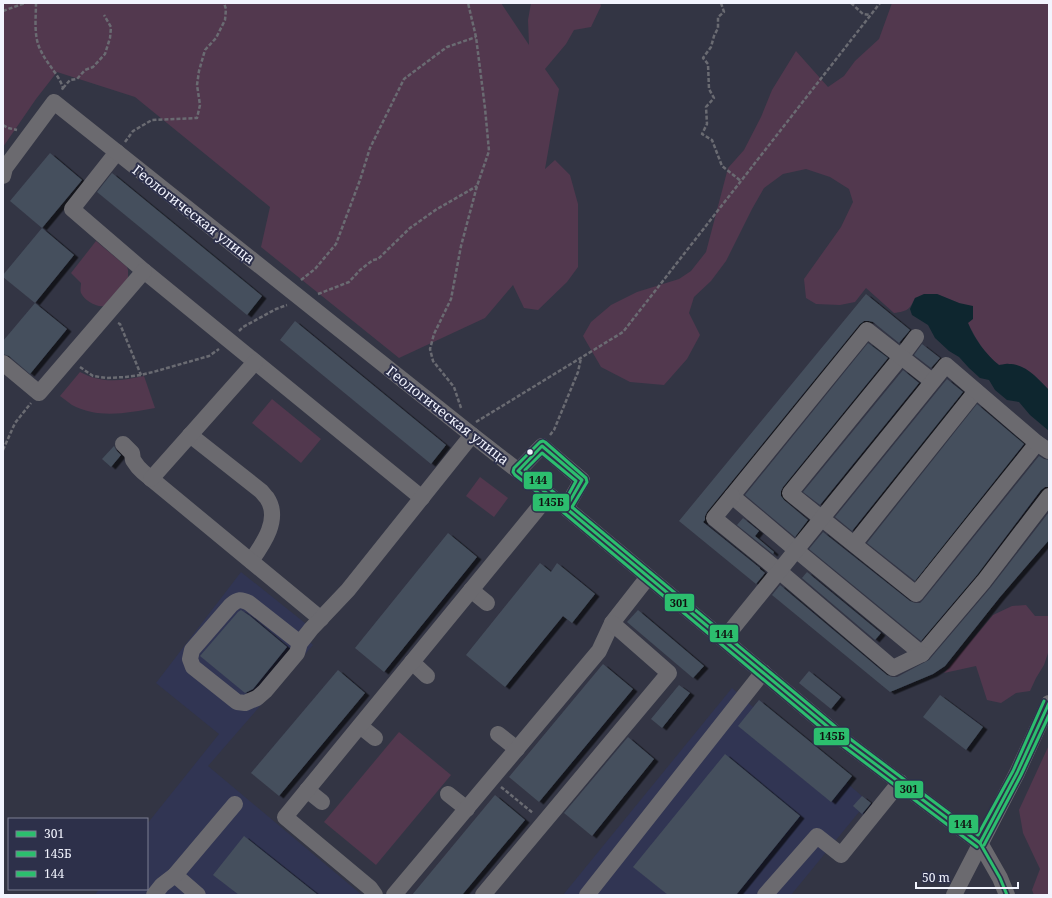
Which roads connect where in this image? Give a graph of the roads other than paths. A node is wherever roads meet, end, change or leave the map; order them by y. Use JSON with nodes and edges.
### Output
{"nodes":[{"id":1,"x":117,"y":152,"type":"junction"},
{"id":2,"x":3,"y":176,"type":"edge"},
{"id":3,"x":144,"y":271,"type":"junction"},
{"id":4,"x":916,"y":337,"type":"dead end"},
{"id":5,"x":901,"y":357,"type":"junction"},
{"id":6,"x":255,"y":362,"type":"junction"},
{"id":7,"x":3,"y":363,"type":"edge"},
{"id":8,"x":932,"y":381,"type":"junction"},
{"id":9,"x":976,"y":391,"type":"junction"},
{"id":10,"x":469,"y":432,"type":"junction"},
{"id":11,"x":190,"y":434,"type":"junction"},
{"id":12,"x":124,"y":444,"type":"dead end"},
{"id":13,"x":1043,"y":447,"type":"edge"},
{"id":14,"x":518,"y":471,"type":"junction"},
{"id":15,"x":151,"y":478,"type":"junction"},
{"id":16,"x":549,"y":495,"type":"junction"},
{"id":17,"x":732,"y":496,"type":"junction"},
{"id":18,"x":1049,"y":496,"type":"edge"},
{"id":19,"x":422,"y":498,"type":"junction"},
{"id":20,"x":566,"y":508,"type":"junction"},
{"id":21,"x":822,"y":518,"type":"junction"},
{"id":22,"x":854,"y":544,"type":"junction"},
{"id":23,"x":796,"y":550,"type":"junction"},
{"id":24,"x":251,"y":562,"type":"junction"},
{"id":25,"x":779,"y":571,"type":"junction"},
{"id":26,"x":648,"y":577,"type":"junction"},
{"id":27,"x":470,"y":590,"type":"junction"},
{"id":28,"x":487,"y":603,"type":"dead end"},
{"id":29,"x":321,"y":619,"type":"junction"},
{"id":30,"x":612,"y":623,"type":"junction"},
{"id":31,"x":724,"y":639,"type":"junction"},
{"id":32,"x":300,"y":643,"type":"junction"},
{"id":33,"x":922,"y":654,"type":"junction"},
{"id":34,"x":412,"y":662,"type":"junction"},
{"id":35,"x":763,"y":672,"type":"junction"},
{"id":36,"x":427,"y":676,"type":"dead end"},
{"id":37,"x":1049,"y":703,"type":"edge"},
{"id":38,"x":360,"y":726,"type":"junction"},
{"id":39,"x":498,"y":734,"type":"dead end"},
{"id":40,"x":375,"y":738,"type":"dead end"},
{"id":41,"x":517,"y":749,"type":"junction"},
{"id":42,"x":900,"y":782,"type":"junction"},
{"id":43,"x":307,"y":790,"type":"junction"},
{"id":44,"x":448,"y":794,"type":"dead end"},
{"id":45,"x":322,"y":802,"type":"dead end"},
{"id":46,"x":235,"y":804,"type":"dead end"},
{"id":47,"x":467,"y":809,"type":"junction"},
{"id":48,"x":980,"y":843,"type":"junction"},
{"id":49,"x":175,"y":876,"type":"junction"},
{"id":50,"x":958,"y":893,"type":"edge"},
{"id":51,"x":154,"y":895,"type":"edge"},
{"id":52,"x":198,"y":895,"type":"edge"},
{"id":53,"x":375,"y":895,"type":"edge"},
{"id":54,"x":394,"y":895,"type":"edge"},
{"id":55,"x":483,"y":895,"type":"edge"},
{"id":56,"x":587,"y":895,"type":"edge"},
{"id":57,"x":765,"y":895,"type":"edge"},
{"id":58,"x":1007,"y":895,"type":"edge"}],
"edges":[{"from":1,"to":2,"type":"street","name":"Геологическая улица"},
{"from":1,"to":3,"type":"street"},
{"from":1,"to":10,"type":"street","name":"Геологическая улица"},
{"from":3,"to":6,"type":"street"},
{"from":3,"to":7,"type":"street"},
{"from":4,"to":5,"type":"street"},
{"from":5,"to":8,"type":"street"},
{"from":5,"to":17,"type":"street"},
{"from":5,"to":21,"type":"street"},
{"from":6,"to":11,"type":"street"},
{"from":6,"to":19,"type":"street"},
{"from":8,"to":9,"type":"street"},
{"from":8,"to":21,"type":"street"},
{"from":9,"to":13,"type":"street"},
{"from":9,"to":22,"type":"street"},
{"from":10,"to":14,"type":"street","name":"Геологическая улица"},
{"from":10,"to":19,"type":"street"},
{"from":11,"to":15,"type":"street"},
{"from":11,"to":24,"type":"street"},
{"from":12,"to":15,"type":"street"},
{"from":13,"to":22,"type":"street"},
{"from":14,"to":16,"type":"street","name":"Геологическая улица"},
{"from":14,"to":20,"type":"street"},
{"from":15,"to":24,"type":"street"},
{"from":16,"to":20,"type":"street","name":"Геологическая улица"},
{"from":16,"to":27,"type":"street"},
{"from":17,"to":23,"type":"street"},
{"from":17,"to":25,"type":"street"},
{"from":18,"to":33,"type":"street"},
{"from":19,"to":29,"type":"street"},
{"from":20,"to":26,"type":"street","name":"Геологическая улица"},
{"from":21,"to":22,"type":"street"},
{"from":21,"to":23,"type":"street"},
{"from":23,"to":25,"type":"street"},
{"from":23,"to":33,"type":"street"},
{"from":24,"to":29,"type":"street"},
{"from":25,"to":31,"type":"street"},
{"from":25,"to":33,"type":"street"},
{"from":26,"to":30,"type":"street"},
{"from":26,"to":31,"type":"street","name":"Геологическая улица"},
{"from":27,"to":28,"type":"street"},
{"from":27,"to":34,"type":"street"},
{"from":29,"to":32,"type":"street"},
{"from":30,"to":41,"type":"street"},
{"from":30,"to":55,"type":"street"},
{"from":31,"to":35,"type":"street","name":"Геологическая улица"},
{"from":32,"to":32,"type":"street"},
{"from":34,"to":36,"type":"street"},
{"from":34,"to":38,"type":"street"},
{"from":35,"to":42,"type":"street","name":"Геологическая улица"},
{"from":35,"to":56,"type":"street"},
{"from":37,"to":48,"type":"street"},
{"from":38,"to":40,"type":"street"},
{"from":38,"to":43,"type":"street"},
{"from":39,"to":41,"type":"street"},
{"from":41,"to":47,"type":"street"},
{"from":42,"to":48,"type":"street","name":"Геологическая улица"},
{"from":42,"to":57,"type":"street"},
{"from":43,"to":45,"type":"street"},
{"from":43,"to":53,"type":"street"},
{"from":44,"to":47,"type":"street"},
{"from":46,"to":49,"type":"street"},
{"from":47,"to":54,"type":"street"},
{"from":48,"to":50,"type":"street"},
{"from":48,"to":58,"type":"street"},
{"from":49,"to":51,"type":"street"},
{"from":49,"to":52,"type":"street"}]}
